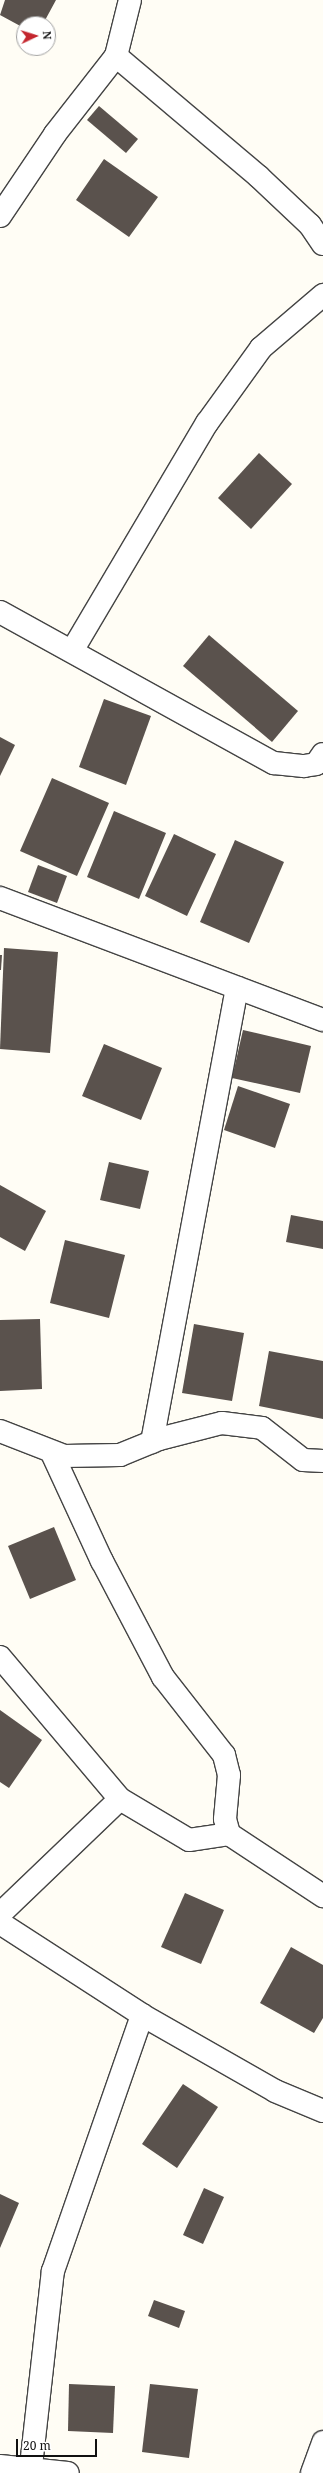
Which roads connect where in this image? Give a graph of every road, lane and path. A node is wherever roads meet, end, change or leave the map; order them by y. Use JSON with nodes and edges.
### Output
{"nodes":[{"id":1,"x":128,"y":1,"type":"edge"},
{"id":2,"x":116,"y":56,"type":"junction"},
{"id":3,"x":0,"y":216,"type":"edge"},
{"id":4,"x":316,"y":218,"type":"edge"},
{"id":5,"x":323,"y":244,"type":"edge"},
{"id":6,"x":323,"y":295,"type":"edge"},
{"id":7,"x":0,"y":612,"type":"edge"},
{"id":8,"x":72,"y":651,"type":"junction"},
{"id":9,"x":323,"y":754,"type":"edge"},
{"id":10,"x":0,"y":898,"type":"edge"},
{"id":11,"x":237,"y":988,"type":"junction"},
{"id":12,"x":323,"y":1020,"type":"edge"},
{"id":13,"x":0,"y":1431,"type":"edge"},
{"id":14,"x":152,"y":1442,"type":"junction"},
{"id":15,"x":52,"y":1453,"type":"junction"},
{"id":16,"x":323,"y":1461,"type":"edge"},
{"id":17,"x":0,"y":1658,"type":"edge"},
{"id":18,"x":120,"y":1799,"type":"junction"},
{"id":19,"x":229,"y":1834,"type":"junction"},
{"id":20,"x":323,"y":1896,"type":"edge"},
{"id":21,"x":0,"y":1914,"type":"edge"},
{"id":22,"x":0,"y":1923,"type":"edge"},
{"id":23,"x":142,"y":2015,"type":"junction"},
{"id":24,"x":323,"y":2111,"type":"edge"},
{"id":25,"x":323,"y":2442,"type":"edge"},
{"id":26,"x":0,"y":2466,"type":"edge"},
{"id":27,"x":31,"y":2466,"type":"junction"},
{"id":28,"x":68,"y":2473,"type":"edge"},
{"id":29,"x":312,"y":2473,"type":"edge"}],
"edges":[{"from":1,"to":2,"type":"street"},
{"from":2,"to":3,"type":"street"},
{"from":2,"to":4,"type":"street"},
{"from":4,"to":5,"type":"street"},
{"from":6,"to":8,"type":"street"},
{"from":7,"to":8,"type":"street"},
{"from":8,"to":9,"type":"street"},
{"from":10,"to":11,"type":"street"},
{"from":11,"to":12,"type":"street"},
{"from":11,"to":14,"type":"street"},
{"from":13,"to":15,"type":"street"},
{"from":14,"to":15,"type":"street"},
{"from":14,"to":16,"type":"street"},
{"from":15,"to":19,"type":"street"},
{"from":17,"to":18,"type":"street"},
{"from":18,"to":19,"type":"street"},
{"from":18,"to":21,"type":"street"},
{"from":19,"to":20,"type":"street"},
{"from":22,"to":23,"type":"street"},
{"from":23,"to":24,"type":"street"},
{"from":23,"to":27,"type":"street"},
{"from":25,"to":29,"type":"street"},
{"from":26,"to":27,"type":"street"},
{"from":27,"to":28,"type":"street"}]}
